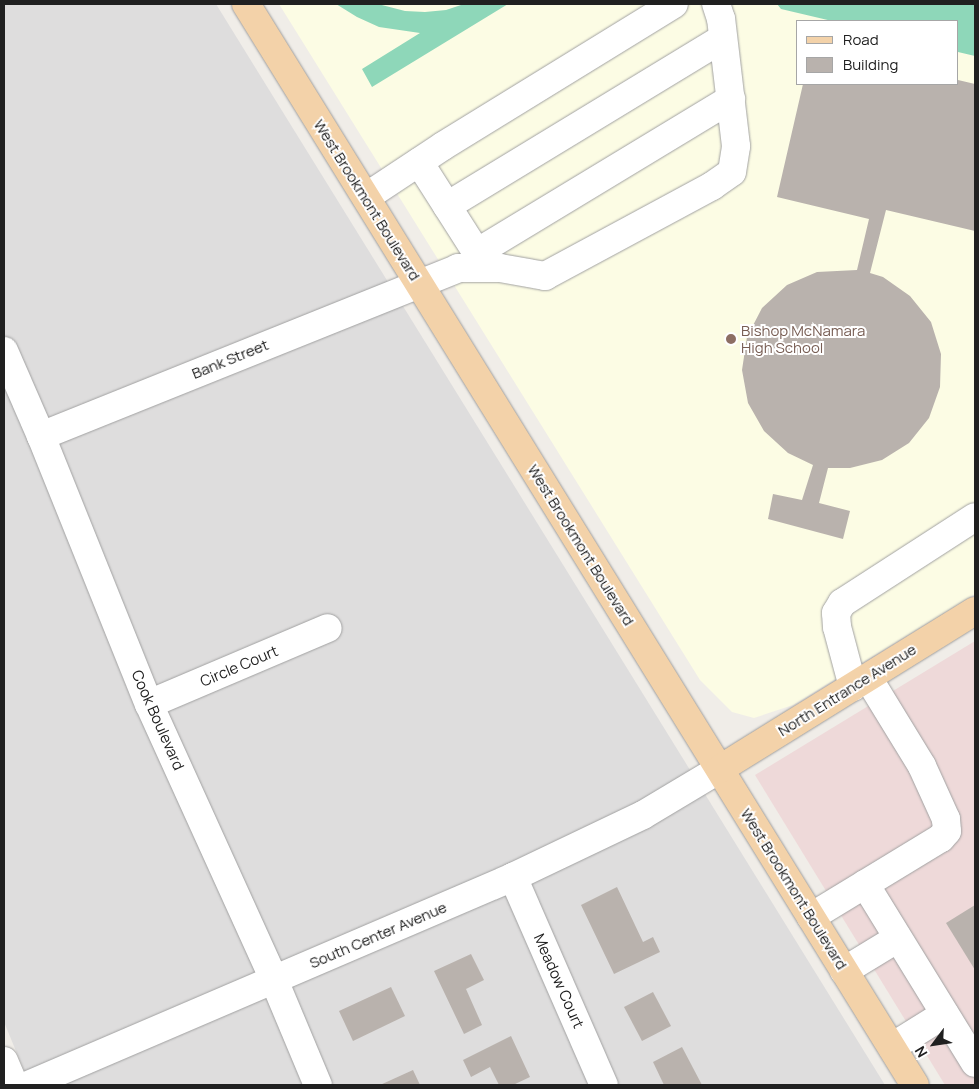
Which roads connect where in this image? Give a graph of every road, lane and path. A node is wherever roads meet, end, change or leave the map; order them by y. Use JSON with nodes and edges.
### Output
{"nodes":[{"id":1,"x":246,"y":4,"type":"edge"},
{"id":2,"x":674,"y":4,"type":"edge"},
{"id":3,"x":716,"y":4,"type":"edge"},
{"id":4,"x":722,"y":39,"type":"junction"},
{"id":5,"x":731,"y":99,"type":"junction"},
{"id":6,"x":419,"y":162,"type":"junction"},
{"id":7,"x":366,"y":197,"type":"junction"},
{"id":8,"x":447,"y":206,"type":"junction"},
{"id":9,"x":482,"y":260,"type":"junction"},
{"id":10,"x":418,"y":282,"type":"junction"},
{"id":11,"x":4,"y":351,"type":"edge"},
{"id":12,"x":41,"y":436,"type":"junction"},
{"id":13,"x":975,"y":517,"type":"edge"},
{"id":14,"x":975,"y":611,"type":"edge"},
{"id":15,"x":328,"y":628,"type":"dead end"},
{"id":16,"x":860,"y":682,"type":"junction"},
{"id":17,"x":150,"y":704,"type":"junction"},
{"id":18,"x":720,"y":769,"type":"junction"},
{"id":19,"x":513,"y":877,"type":"junction"},
{"id":20,"x":865,"y":884,"type":"junction"},
{"id":21,"x":811,"y":917,"type":"junction"},
{"id":22,"x":898,"y":938,"type":"junction"},
{"id":23,"x":844,"y":971,"type":"junction"},
{"id":24,"x":274,"y":980,"type":"junction"},
{"id":25,"x":945,"y":1014,"type":"junction"},
{"id":26,"x":892,"y":1047,"type":"junction"},
{"id":27,"x":4,"y":1061,"type":"edge"},
{"id":28,"x":975,"y":1063,"type":"edge"},
{"id":29,"x":14,"y":1085,"type":"edge"},
{"id":30,"x":28,"y":1085,"type":"edge"},
{"id":31,"x":318,"y":1085,"type":"edge"},
{"id":32,"x":604,"y":1085,"type":"edge"},
{"id":33,"x":915,"y":1085,"type":"edge"}],
"edges":[{"from":1,"to":7,"type":"main road","name":"West Brookmont Boulevard"},
{"from":2,"to":6,"type":"street"},
{"from":3,"to":4,"type":"street","name":"Bank Street"},
{"from":4,"to":5,"type":"street","name":"Bank Street"},
{"from":4,"to":8,"type":"street"},
{"from":5,"to":9,"type":"street"},
{"from":5,"to":9,"type":"street","name":"Bank Street"},
{"from":6,"to":7,"type":"street"},
{"from":6,"to":8,"type":"street"},
{"from":7,"to":10,"type":"main road","name":"West Brookmont Boulevard"},
{"from":8,"to":9,"type":"street"},
{"from":9,"to":10,"type":"street","name":"Bank Street"},
{"from":10,"to":12,"type":"street","name":"Bank Street"},
{"from":10,"to":18,"type":"main road","name":"West Brookmont Boulevard"},
{"from":11,"to":12,"type":"street","name":"Cook Boulevard"},
{"from":12,"to":17,"type":"street","name":"Cook Boulevard"},
{"from":13,"to":16,"type":"street"},
{"from":14,"to":16,"type":"main road","name":"North Entrance Avenue"},
{"from":15,"to":17,"type":"street","name":"Circle Court"},
{"from":16,"to":18,"type":"main road","name":"North Entrance Avenue"},
{"from":16,"to":20,"type":"street"},
{"from":17,"to":24,"type":"street","name":"Cook Boulevard"},
{"from":18,"to":19,"type":"street","name":"South Center Avenue"},
{"from":18,"to":21,"type":"main road","name":"West Brookmont Boulevard"},
{"from":19,"to":24,"type":"street","name":"South Center Avenue"},
{"from":19,"to":32,"type":"street","name":"Meadow Court"},
{"from":20,"to":21,"type":"street"},
{"from":20,"to":22,"type":"street"},
{"from":21,"to":23,"type":"main road","name":"West Brookmont Boulevard"},
{"from":22,"to":23,"type":"street"},
{"from":22,"to":25,"type":"street"},
{"from":23,"to":26,"type":"main road","name":"West Brookmont Boulevard"},
{"from":24,"to":30,"type":"street","name":"South Center Avenue"},
{"from":24,"to":31,"type":"street","name":"Cook Boulevard"},
{"from":25,"to":26,"type":"street"},
{"from":25,"to":28,"type":"street"},
{"from":26,"to":33,"type":"main road","name":"West Brookmont Boulevard"},
{"from":27,"to":29,"type":"street"}]}
